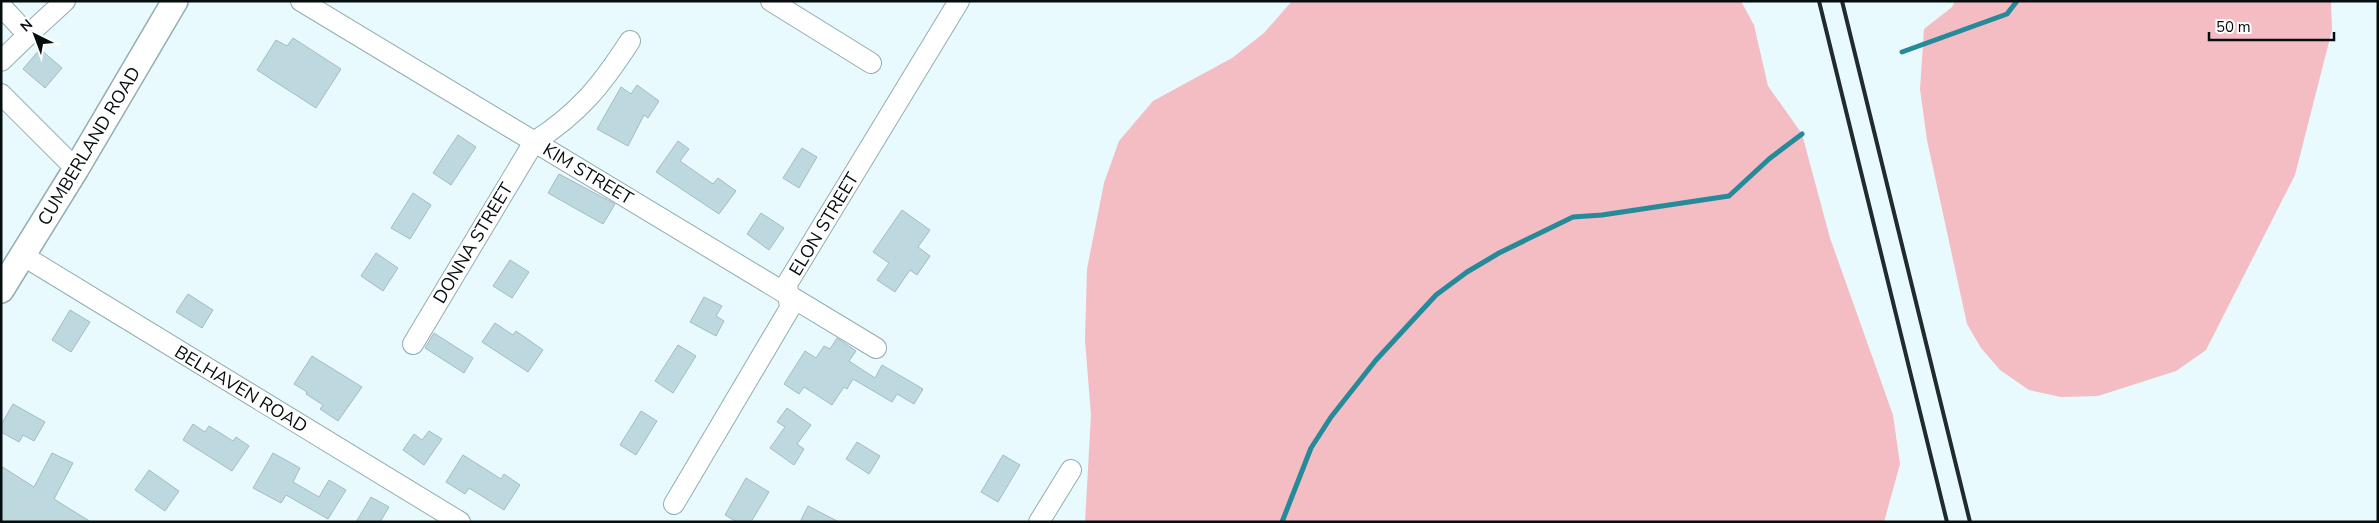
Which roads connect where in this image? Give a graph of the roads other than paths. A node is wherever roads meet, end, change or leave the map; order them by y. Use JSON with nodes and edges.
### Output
{"nodes":[{"id":1,"x":65,"y":1,"type":"edge"},
{"id":2,"x":175,"y":1,"type":"edge"},
{"id":3,"x":301,"y":1,"type":"edge"},
{"id":4,"x":771,"y":1,"type":"edge"},
{"id":5,"x":959,"y":1,"type":"edge"},
{"id":6,"x":1,"y":6,"type":"edge"},
{"id":7,"x":28,"y":36,"type":"junction"},
{"id":8,"x":630,"y":41,"type":"dead end"},
{"id":9,"x":1,"y":61,"type":"edge"},
{"id":10,"x":871,"y":63,"type":"dead end"},
{"id":11,"x":1,"y":94,"type":"edge"},
{"id":12,"x":534,"y":142,"type":"junction"},
{"id":13,"x":76,"y":169,"type":"junction"},
{"id":14,"x":22,"y":255,"type":"junction"},
{"id":15,"x":1,"y":290,"type":"edge"},
{"id":16,"x":788,"y":295,"type":"junction"},
{"id":17,"x":413,"y":344,"type":"dead end"},
{"id":18,"x":876,"y":348,"type":"dead end"},
{"id":19,"x":1070,"y":470,"type":"dead end"},
{"id":20,"x":674,"y":504,"type":"dead end"},
{"id":21,"x":460,"y":522,"type":"edge"},
{"id":22,"x":1039,"y":522,"type":"edge"}],
"edges":[{"from":1,"to":7,"type":"street"},
{"from":2,"to":13,"type":"main road","name":"CUMBERLAND ROAD"},
{"from":3,"to":12,"type":"street","name":"KIM STREET"},
{"from":4,"to":10,"type":"street"},
{"from":5,"to":16,"type":"street","name":"ELON STREET"},
{"from":6,"to":7,"type":"street"},
{"from":7,"to":9,"type":"street"},
{"from":8,"to":12,"type":"street"},
{"from":11,"to":13,"type":"street"},
{"from":12,"to":16,"type":"street","name":"KIM STREET"},
{"from":12,"to":17,"type":"street","name":"DONNA STREET"},
{"from":13,"to":14,"type":"main road","name":"CUMBERLAND ROAD"},
{"from":14,"to":15,"type":"main road","name":"CUMBERLAND ROAD"},
{"from":14,"to":21,"type":"street","name":"BELHAVEN ROAD"},
{"from":16,"to":18,"type":"street","name":"KIM STREET"},
{"from":16,"to":20,"type":"street","name":"ELON STREET"},
{"from":19,"to":22,"type":"street"}]}
